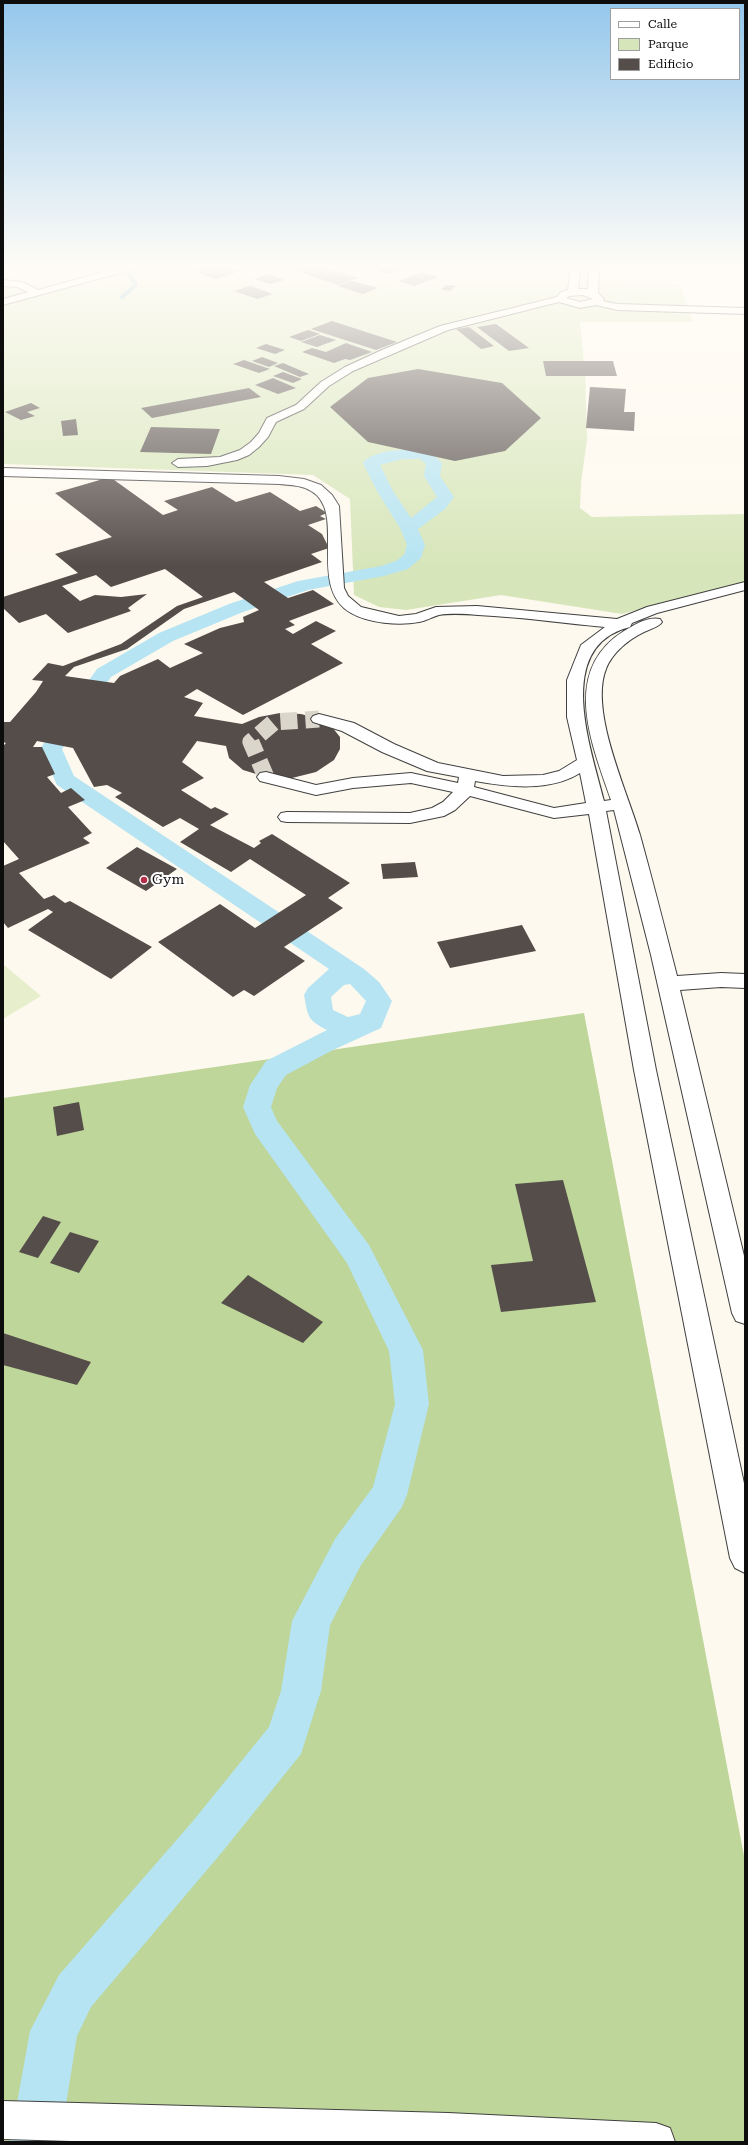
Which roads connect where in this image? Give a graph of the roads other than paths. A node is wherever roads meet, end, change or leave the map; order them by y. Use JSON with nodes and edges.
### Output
{"nodes":[{"id":1,"x":357,"y":366,"type":"edge"},
{"id":2,"x":167,"y":463,"type":"dead end"},
{"id":3,"x":3,"y":472,"type":"edge"},
{"id":4,"x":745,"y":586,"type":"edge"},
{"id":5,"x":745,"y":599,"type":"edge"},
{"id":6,"x":619,"y":623,"type":"junction"},
{"id":7,"x":642,"y":626,"type":"junction"},
{"id":8,"x":318,"y":719,"type":"tunnel mouth"},
{"id":9,"x":586,"y":762,"type":"junction"},
{"id":10,"x":266,"y":777,"type":"dead end"},
{"id":11,"x":466,"y":782,"type":"junction"},
{"id":12,"x":622,"y":805,"type":"junction"},
{"id":13,"x":596,"y":806,"type":"junction"},
{"id":14,"x":287,"y":818,"type":"dead end"},
{"id":15,"x":745,"y":980,"type":"edge"},
{"id":16,"x":667,"y":984,"type":"junction"},
{"id":17,"x":745,"y":1313,"type":"edge"},
{"id":18,"x":745,"y":1558,"type":"edge"},
{"id":19,"x":3,"y":2120,"type":"edge"},
{"id":20,"x":581,"y":2141,"type":"edge"},
{"id":21,"x":656,"y":2142,"type":"edge"}],
"edges":[{"from":1,"to":2,"type":"street"},
{"from":3,"to":6,"type":"street"},
{"from":4,"to":6,"type":"street"},
{"from":5,"to":7,"type":"street"},
{"from":6,"to":7,"type":"street"},
{"from":6,"to":9,"type":"street"},
{"from":7,"to":12,"type":"street"},
{"from":8,"to":11,"type":"street"},
{"from":9,"to":11,"type":"street"},
{"from":9,"to":13,"type":"street"},
{"from":10,"to":11,"type":"street"},
{"from":11,"to":13,"type":"street"},
{"from":11,"to":14,"type":"street"},
{"from":12,"to":13,"type":"street"},
{"from":12,"to":16,"type":"street"},
{"from":13,"to":18,"type":"street"},
{"from":15,"to":16,"type":"street"},
{"from":16,"to":17,"type":"street"},
{"from":19,"to":20,"type":"street"},
{"from":20,"to":21,"type":"street"}]}
